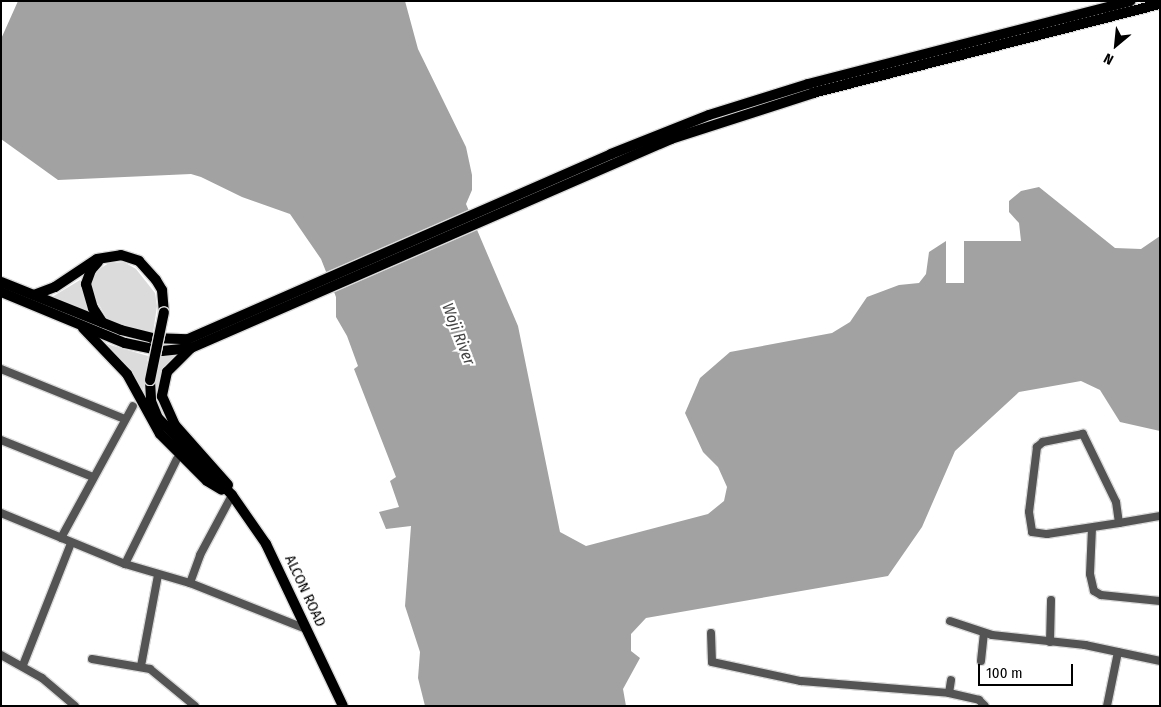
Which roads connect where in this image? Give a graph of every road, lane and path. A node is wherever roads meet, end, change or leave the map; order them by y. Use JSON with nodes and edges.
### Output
{"nodes":[{"id":1,"x":1131,"y":1,"type":"edge"},
{"id":2,"x":1160,"y":4,"type":"edge"},
{"id":3,"x":490,"y":212,"type":"junction"},
{"id":4,"x":105,"y":256,"type":"junction"},
{"id":5,"x":1,"y":282,"type":"edge"},
{"id":6,"x":1,"y":292,"type":"edge"},
{"id":7,"x":34,"y":295,"type":"junction"},
{"id":8,"x":281,"y":304,"type":"junction"},
{"id":9,"x":77,"y":323,"type":"junction"},
{"id":10,"x":103,"y":323,"type":"junction"},
{"id":11,"x":191,"y":348,"type":"junction"},
{"id":12,"x":1,"y":369,"type":"edge"},
{"id":13,"x":133,"y":406,"type":"dead end"},
{"id":14,"x":125,"y":419,"type":"junction"},
{"id":15,"x":1,"y":440,"type":"edge"},
{"id":16,"x":177,"y":459,"type":"dead end"},
{"id":17,"x":93,"y":477,"type":"junction"},
{"id":18,"x":232,"y":495,"type":"junction"},
{"id":19,"x":1,"y":513,"type":"edge"},
{"id":20,"x":1160,"y":516,"type":"edge"},
{"id":21,"x":1119,"y":523,"type":"junction"},
{"id":22,"x":1092,"y":528,"type":"junction"},
{"id":23,"x":61,"y":538,"type":"junction"},
{"id":24,"x":71,"y":543,"type":"junction"},
{"id":25,"x":125,"y":564,"type":"junction"},
{"id":26,"x":158,"y":575,"type":"junction"},
{"id":27,"x":190,"y":583,"type":"junction"},
{"id":28,"x":1051,"y":600,"type":"dead end"},
{"id":29,"x":1160,"y":601,"type":"edge"},
{"id":30,"x":950,"y":621,"type":"dead end"},
{"id":31,"x":306,"y":629,"type":"junction"},
{"id":32,"x":711,"y":633,"type":"dead end"},
{"id":33,"x":984,"y":633,"type":"junction"},
{"id":34,"x":1050,"y":642,"type":"junction"},
{"id":35,"x":1118,"y":652,"type":"junction"},
{"id":36,"x":1,"y":656,"type":"edge"},
{"id":37,"x":92,"y":659,"type":"dead end"},
{"id":38,"x":1160,"y":660,"type":"edge"},
{"id":39,"x":982,"y":661,"type":"dead end"},
{"id":40,"x":23,"y":665,"type":"junction"},
{"id":41,"x":141,"y":666,"type":"junction"},
{"id":42,"x":950,"y":680,"type":"dead end"},
{"id":43,"x":949,"y":693,"type":"junction"},
{"id":44,"x":75,"y":706,"type":"edge"},
{"id":45,"x":195,"y":706,"type":"edge"},
{"id":46,"x":343,"y":706,"type":"edge"},
{"id":47,"x":985,"y":706,"type":"edge"},
{"id":48,"x":1107,"y":706,"type":"edge"}],
"edges":[{"from":1,"to":3,"type":"main road"},
{"from":2,"to":3,"type":"main road"},
{"from":3,"to":8,"type":"main road"},
{"from":4,"to":7,"type":"main road"},
{"from":4,"to":10,"type":"main road"},
{"from":4,"to":18,"type":"main road","bridge":true},
{"from":5,"to":7,"type":"main road"},
{"from":6,"to":9,"type":"main road"},
{"from":7,"to":10,"type":"main road"},
{"from":8,"to":10,"type":"main road"},
{"from":8,"to":11,"type":"main road"},
{"from":9,"to":11,"type":"main road"},
{"from":9,"to":18,"type":"main road"},
{"from":11,"to":18,"type":"main road"},
{"from":12,"to":14,"type":"street"},
{"from":13,"to":14,"type":"street"},
{"from":14,"to":17,"type":"street"},
{"from":15,"to":17,"type":"street"},
{"from":16,"to":25,"type":"street"},
{"from":17,"to":23,"type":"street"},
{"from":18,"to":27,"type":"street"},
{"from":18,"to":31,"type":"main road","name":"ALCON ROAD"},
{"from":19,"to":23,"type":"street"},
{"from":20,"to":21,"type":"street"},
{"from":21,"to":22,"type":"street"},
{"from":21,"to":22,"type":"street"},
{"from":22,"to":29,"type":"street"},
{"from":23,"to":24,"type":"street"},
{"from":24,"to":25,"type":"street"},
{"from":24,"to":40,"type":"street"},
{"from":25,"to":26,"type":"street"},
{"from":26,"to":27,"type":"street"},
{"from":26,"to":41,"type":"street"},
{"from":27,"to":31,"type":"street"},
{"from":28,"to":34,"type":"street"},
{"from":30,"to":33,"type":"street"},
{"from":31,"to":46,"type":"main road","name":"ALCON ROAD"},
{"from":32,"to":43,"type":"street"},
{"from":33,"to":34,"type":"street"},
{"from":33,"to":39,"type":"street"},
{"from":34,"to":35,"type":"street"},
{"from":35,"to":38,"type":"street"},
{"from":35,"to":48,"type":"street"},
{"from":36,"to":40,"type":"street"},
{"from":37,"to":41,"type":"street"},
{"from":40,"to":44,"type":"street"},
{"from":41,"to":45,"type":"street"},
{"from":42,"to":43,"type":"street"},
{"from":43,"to":47,"type":"street"}]}
